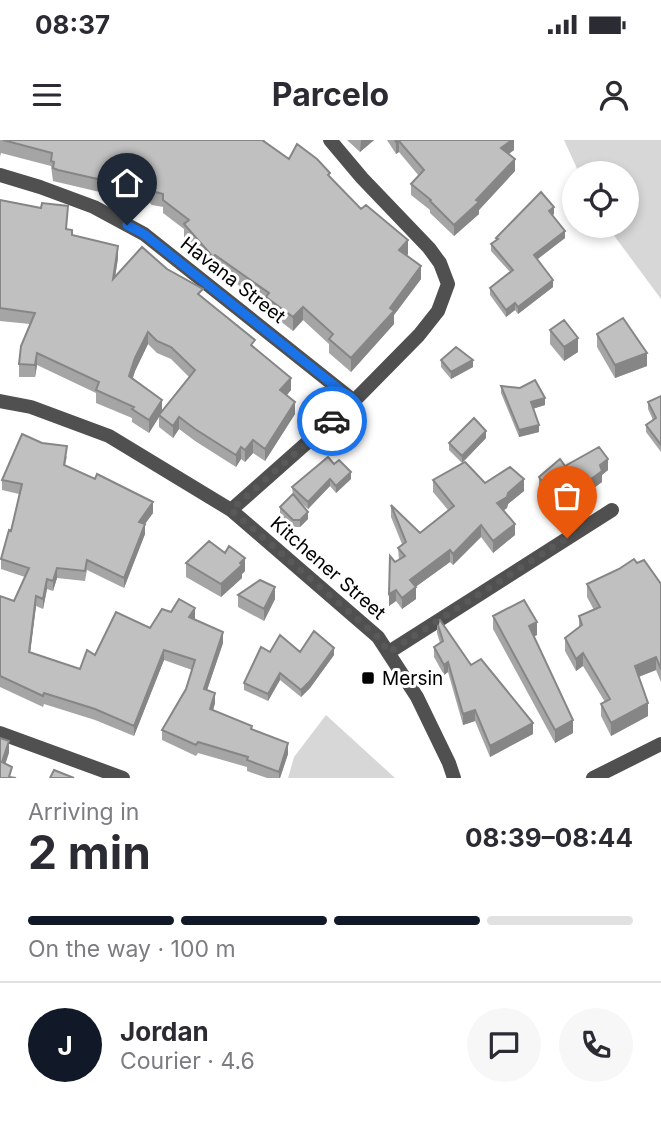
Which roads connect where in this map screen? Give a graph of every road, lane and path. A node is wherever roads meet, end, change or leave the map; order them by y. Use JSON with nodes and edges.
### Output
{"nodes":[{"id":1,"x":330,"y":140,"type":"edge"},
{"id":2,"x":0,"y":175,"type":"edge"},
{"id":3,"x":0,"y":401,"type":"edge"},
{"id":4,"x":354,"y":401,"type":"junction"},
{"id":5,"x":231,"y":510,"type":"junction"},
{"id":6,"x":612,"y":510,"type":"dead end"},
{"id":7,"x":389,"y":652,"type":"junction"},
{"id":8,"x":0,"y":733,"type":"edge"},
{"id":9,"x":661,"y":744,"type":"edge"},
{"id":10,"x":123,"y":778,"type":"edge"},
{"id":11,"x":454,"y":778,"type":"edge"},
{"id":12,"x":593,"y":778,"type":"edge"}],
"edges":[{"from":1,"to":4,"type":"street"},
{"from":2,"to":4,"type":"street","name":"Havana Street"},
{"from":3,"to":5,"type":"street","name":"Kitchener Street"},
{"from":4,"to":5,"type":"street"},
{"from":5,"to":7,"type":"street","name":"Kitchener Street"},
{"from":6,"to":7,"type":"street"},
{"from":7,"to":11,"type":"street","name":"Kitchener Street"},
{"from":8,"to":10,"type":"street"},
{"from":9,"to":12,"type":"street"}]}
